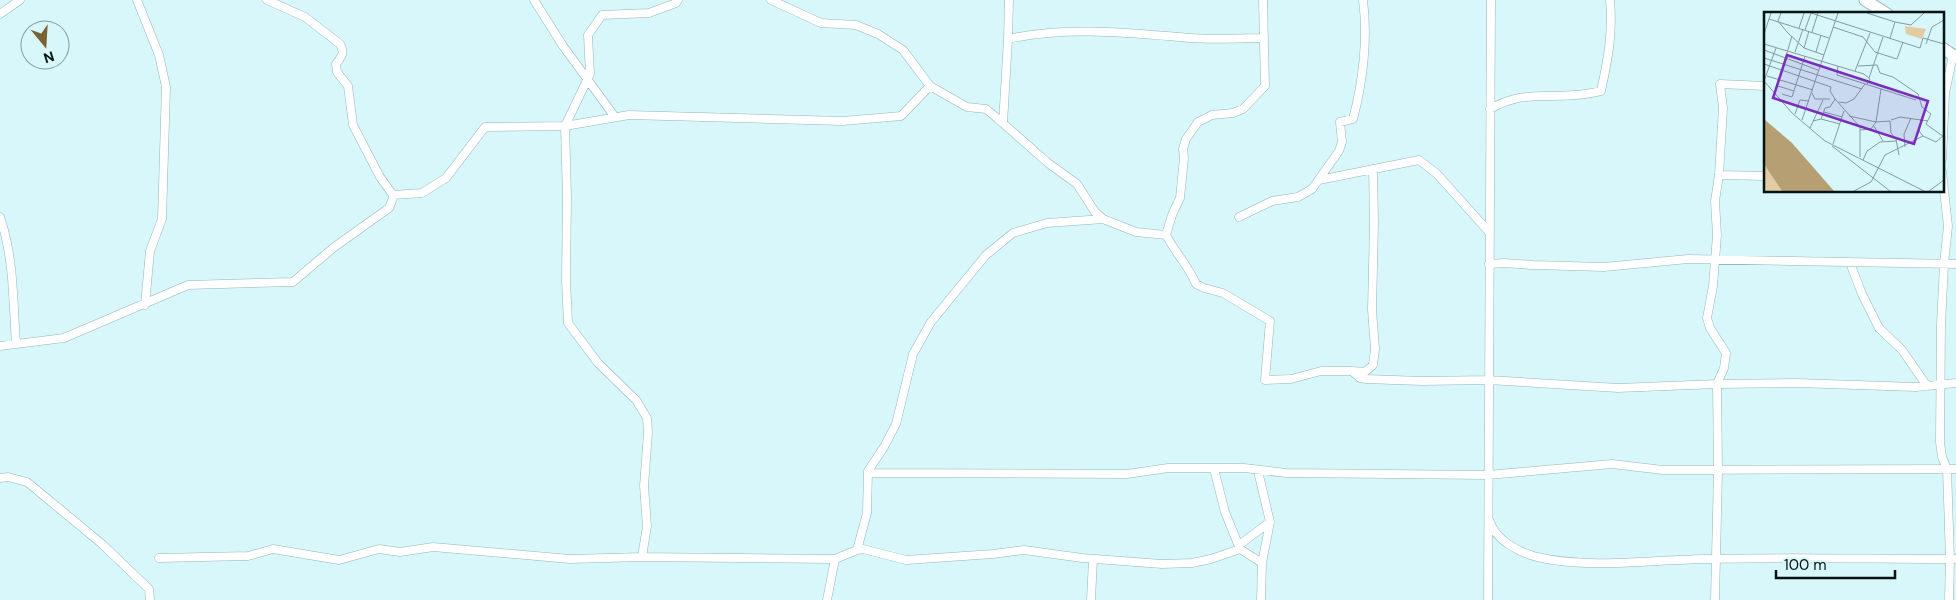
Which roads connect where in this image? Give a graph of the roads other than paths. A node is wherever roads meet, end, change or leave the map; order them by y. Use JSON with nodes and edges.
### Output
{"nodes":[{"id":1,"x":20,"y":0,"type":"edge"},
{"id":2,"x":137,"y":0,"type":"edge"},
{"id":3,"x":267,"y":0,"type":"edge"},
{"id":4,"x":534,"y":0,"type":"edge"},
{"id":5,"x":678,"y":0,"type":"edge"},
{"id":6,"x":772,"y":0,"type":"edge"},
{"id":7,"x":1009,"y":0,"type":"edge"},
{"id":8,"x":1262,"y":0,"type":"edge"},
{"id":9,"x":1363,"y":0,"type":"edge"},
{"id":10,"x":1491,"y":0,"type":"edge"},
{"id":11,"x":1610,"y":0,"type":"edge"},
{"id":12,"x":1865,"y":0,"type":"edge"},
{"id":13,"x":1884,"y":12,"type":"edge"},
{"id":14,"x":0,"y":14,"type":"edge"},
{"id":15,"x":1263,"y":38,"type":"junction"},
{"id":16,"x":1008,"y":39,"type":"junction"},
{"id":17,"x":1954,"y":56,"type":"edge"},
{"id":18,"x":587,"y":80,"type":"junction"},
{"id":19,"x":930,"y":86,"type":"junction"},
{"id":20,"x":1764,"y":86,"type":"edge"},
{"id":21,"x":1490,"y":109,"type":"junction"},
{"id":22,"x":615,"y":117,"type":"junction"},
{"id":23,"x":1003,"y":123,"type":"junction"},
{"id":24,"x":565,"y":126,"type":"junction"},
{"id":25,"x":1944,"y":126,"type":"edge"},
{"id":26,"x":1373,"y":169,"type":"junction"},
{"id":27,"x":1719,"y":175,"type":"junction"},
{"id":28,"x":1764,"y":176,"type":"edge"},
{"id":29,"x":1320,"y":180,"type":"junction"},
{"id":30,"x":1944,"y":190,"type":"edge"},
{"id":31,"x":393,"y":198,"type":"dead end"},
{"id":32,"x":0,"y":217,"type":"edge"},
{"id":33,"x":1239,"y":217,"type":"dead end"},
{"id":34,"x":1103,"y":219,"type":"junction"},
{"id":35,"x":1490,"y":232,"type":"junction"},
{"id":36,"x":1166,"y":235,"type":"junction"},
{"id":37,"x":1715,"y":260,"type":"junction"},
{"id":38,"x":1850,"y":263,"type":"junction"},
{"id":39,"x":1489,"y":264,"type":"junction"},
{"id":40,"x":1944,"y":264,"type":"junction"},
{"id":41,"x":1956,"y":264,"type":"edge"},
{"id":42,"x":145,"y":305,"type":"junction"},
{"id":43,"x":16,"y":344,"type":"junction"},
{"id":44,"x":0,"y":346,"type":"edge"},
{"id":45,"x":1352,"y":371,"type":"junction"},
{"id":46,"x":1488,"y":380,"type":"junction"},
{"id":47,"x":1956,"y":383,"type":"edge"},
{"id":48,"x":1717,"y":384,"type":"junction"},
{"id":49,"x":1940,"y":385,"type":"junction"},
{"id":50,"x":1927,"y":386,"type":"junction"},
{"id":51,"x":1214,"y":469,"type":"junction"},
{"id":52,"x":1952,"y":469,"type":"edge"},
{"id":53,"x":1258,"y":471,"type":"junction"},
{"id":54,"x":1718,"y":471,"type":"junction"},
{"id":55,"x":868,"y":473,"type":"junction"},
{"id":56,"x":1488,"y":475,"type":"junction"},
{"id":57,"x":0,"y":478,"type":"edge"},
{"id":58,"x":1488,"y":518,"type":"junction"},
{"id":59,"x":1270,"y":522,"type":"junction"},
{"id":60,"x":1240,"y":547,"type":"junction"},
{"id":61,"x":857,"y":550,"type":"junction"},
{"id":62,"x":642,"y":557,"type":"junction"},
{"id":63,"x":159,"y":558,"type":"dead end"},
{"id":64,"x":835,"y":559,"type":"junction"},
{"id":65,"x":1093,"y":559,"type":"junction"},
{"id":66,"x":1716,"y":559,"type":"junction"},
{"id":67,"x":1953,"y":559,"type":"edge"},
{"id":68,"x":1262,"y":563,"type":"junction"},
{"id":69,"x":150,"y":600,"type":"edge"},
{"id":70,"x":827,"y":600,"type":"edge"},
{"id":71,"x":1091,"y":600,"type":"edge"},
{"id":72,"x":1261,"y":600,"type":"edge"},
{"id":73,"x":1488,"y":600,"type":"edge"},
{"id":74,"x":1715,"y":600,"type":"edge"},
{"id":75,"x":1949,"y":600,"type":"edge"}],
"edges":[{"from":1,"to":14,"type":"street"},
{"from":2,"to":42,"type":"street"},
{"from":3,"to":24,"type":"street"},
{"from":4,"to":18,"type":"street"},
{"from":5,"to":18,"type":"street"},
{"from":6,"to":19,"type":"street"},
{"from":7,"to":16,"type":"street"},
{"from":8,"to":15,"type":"street"},
{"from":9,"to":29,"type":"street"},
{"from":10,"to":21,"type":"street"},
{"from":11,"to":21,"type":"street"},
{"from":12,"to":13,"type":"highway"},
{"from":15,"to":16,"type":"street"},
{"from":15,"to":36,"type":"street"},
{"from":16,"to":23,"type":"street"},
{"from":17,"to":25,"type":"street"},
{"from":18,"to":22,"type":"street"},
{"from":18,"to":24,"type":"street"},
{"from":19,"to":22,"type":"street"},
{"from":19,"to":23,"type":"street"},
{"from":20,"to":27,"type":"street"},
{"from":21,"to":35,"type":"street"},
{"from":22,"to":24,"type":"street"},
{"from":23,"to":34,"type":"street"},
{"from":24,"to":62,"type":"street"},
{"from":26,"to":29,"type":"street"},
{"from":26,"to":35,"type":"street"},
{"from":26,"to":45,"type":"street"},
{"from":27,"to":28,"type":"street"},
{"from":27,"to":37,"type":"street"},
{"from":29,"to":33,"type":"street"},
{"from":30,"to":40,"type":"street"},
{"from":31,"to":42,"type":"street"},
{"from":32,"to":43,"type":"street"},
{"from":34,"to":36,"type":"street"},
{"from":34,"to":55,"type":"street"},
{"from":35,"to":39,"type":"street"},
{"from":36,"to":45,"type":"street"},
{"from":37,"to":38,"type":"street"},
{"from":37,"to":39,"type":"street"},
{"from":37,"to":48,"type":"street"},
{"from":38,"to":40,"type":"street"},
{"from":38,"to":50,"type":"street"},
{"from":39,"to":46,"type":"street"},
{"from":40,"to":41,"type":"street"},
{"from":40,"to":49,"type":"street"},
{"from":42,"to":43,"type":"street"},
{"from":43,"to":44,"type":"street"},
{"from":45,"to":46,"type":"street"},
{"from":46,"to":48,"type":"street"},
{"from":46,"to":56,"type":"street"},
{"from":47,"to":49,"type":"street"},
{"from":48,"to":50,"type":"street"},
{"from":48,"to":54,"type":"street"},
{"from":49,"to":50,"type":"street"},
{"from":49,"to":52,"type":"street"},
{"from":51,"to":53,"type":"street"},
{"from":51,"to":55,"type":"street"},
{"from":51,"to":60,"type":"street"},
{"from":52,"to":54,"type":"street"},
{"from":52,"to":67,"type":"street"},
{"from":53,"to":56,"type":"street"},
{"from":53,"to":59,"type":"street"},
{"from":54,"to":56,"type":"street"},
{"from":54,"to":66,"type":"street"},
{"from":55,"to":61,"type":"street"},
{"from":56,"to":58,"type":"street"},
{"from":57,"to":69,"type":"street"},
{"from":58,"to":66,"type":"street"},
{"from":58,"to":73,"type":"street"},
{"from":59,"to":60,"type":"street"},
{"from":59,"to":68,"type":"street"},
{"from":60,"to":65,"type":"street"},
{"from":60,"to":68,"type":"street"},
{"from":61,"to":64,"type":"street"},
{"from":61,"to":65,"type":"street"},
{"from":62,"to":63,"type":"street"},
{"from":62,"to":64,"type":"street"},
{"from":64,"to":70,"type":"street"},
{"from":65,"to":71,"type":"street"},
{"from":66,"to":67,"type":"street"},
{"from":66,"to":74,"type":"street"},
{"from":67,"to":75,"type":"street"},
{"from":68,"to":72,"type":"street"}]}
